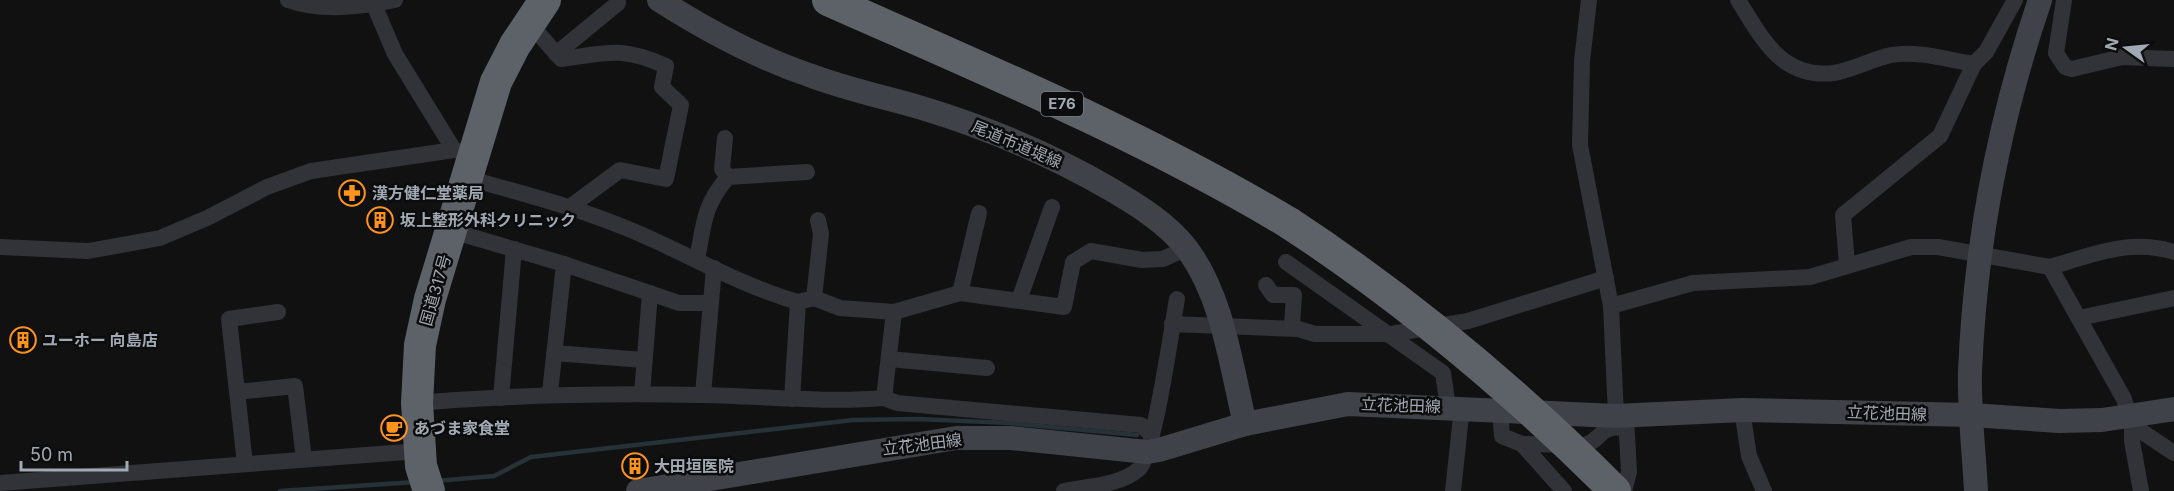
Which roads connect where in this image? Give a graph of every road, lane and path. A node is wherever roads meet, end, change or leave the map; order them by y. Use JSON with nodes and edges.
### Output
{"nodes":[{"id":1,"x":288,"y":0,"type":"edge"},
{"id":2,"x":395,"y":0,"type":"edge"},
{"id":3,"x":659,"y":0,"type":"edge"},
{"id":4,"x":828,"y":0,"type":"edge"},
{"id":5,"x":1589,"y":0,"type":"edge"},
{"id":6,"x":1738,"y":0,"type":"edge"},
{"id":7,"x":2015,"y":0,"type":"edge"},
{"id":8,"x":2040,"y":0,"type":"edge"},
{"id":9,"x":2064,"y":0,"type":"edge"},
{"id":10,"x":372,"y":2,"type":"edge"},
{"id":11,"x":618,"y":3,"type":"dead end"},
{"id":12,"x":540,"y":6,"type":"edge"},
{"id":13,"x":556,"y":54,"type":"junction"},
{"id":14,"x":2174,"y":59,"type":"edge"},
{"id":15,"x":1974,"y":64,"type":"junction"},
{"id":16,"x":725,"y":138,"type":"dead end"},
{"id":17,"x":465,"y":161,"type":"junction"},
{"id":18,"x":807,"y":172,"type":"dead end"},
{"id":19,"x":728,"y":177,"type":"junction"},
{"id":20,"x":570,"y":207,"type":"junction"},
{"id":21,"x":1052,"y":207,"type":"dead end"},
{"id":22,"x":979,"y":213,"type":"dead end"},
{"id":23,"x":818,"y":220,"type":"dead end"},
{"id":24,"x":452,"y":231,"type":"junction"},
{"id":25,"x":0,"y":247,"type":"edge"},
{"id":26,"x":1186,"y":248,"type":"junction"},
{"id":27,"x":514,"y":249,"type":"junction"},
{"id":28,"x":2174,"y":252,"type":"edge"},
{"id":29,"x":1980,"y":255,"type":"junction"},
{"id":30,"x":697,"y":260,"type":"junction"},
{"id":31,"x":1286,"y":262,"type":"dead end"},
{"id":32,"x":564,"y":264,"type":"junction"},
{"id":33,"x":1847,"y":265,"type":"junction"},
{"id":34,"x":2050,"y":267,"type":"junction"},
{"id":35,"x":714,"y":268,"type":"junction"},
{"id":36,"x":1606,"y":278,"type":"junction"},
{"id":37,"x":1266,"y":285,"type":"dead end"},
{"id":38,"x":650,"y":293,"type":"junction"},
{"id":39,"x":960,"y":293,"type":"junction"},
{"id":40,"x":2174,"y":298,"type":"edge"},
{"id":41,"x":1177,"y":299,"type":"dead end"},
{"id":42,"x":806,"y":300,"type":"junction"},
{"id":43,"x":1019,"y":300,"type":"junction"},
{"id":44,"x":710,"y":303,"type":"junction"},
{"id":45,"x":1611,"y":306,"type":"junction"},
{"id":46,"x":278,"y":312,"type":"dead end"},
{"id":47,"x":894,"y":312,"type":"junction"},
{"id":48,"x":2079,"y":318,"type":"junction"},
{"id":49,"x":1172,"y":324,"type":"junction"},
{"id":50,"x":1221,"y":326,"type":"junction"},
{"id":51,"x":1298,"y":329,"type":"junction"},
{"id":52,"x":1391,"y":334,"type":"junction"},
{"id":53,"x":554,"y":353,"type":"junction"},
{"id":54,"x":889,"y":359,"type":"junction"},
{"id":55,"x":644,"y":360,"type":"junction"},
{"id":56,"x":987,"y":368,"type":"dead end"},
{"id":57,"x":237,"y":392,"type":"junction"},
{"id":58,"x":550,"y":393,"type":"junction"},
{"id":59,"x":642,"y":394,"type":"junction"},
{"id":60,"x":703,"y":395,"type":"junction"},
{"id":61,"x":501,"y":398,"type":"junction"},
{"id":62,"x":884,"y":398,"type":"junction"},
{"id":63,"x":792,"y":399,"type":"junction"},
{"id":64,"x":417,"y":403,"type":"junction"},
{"id":65,"x":1455,"y":407,"type":"junction"},
{"id":66,"x":2174,"y":409,"type":"edge"},
{"id":67,"x":1500,"y":410,"type":"junction"},
{"id":68,"x":1742,"y":410,"type":"junction"},
{"id":69,"x":1972,"y":415,"type":"junction"},
{"id":70,"x":1623,"y":420,"type":"junction"},
{"id":71,"x":2131,"y":421,"type":"junction"},
{"id":72,"x":1245,"y":424,"type":"junction"},
{"id":73,"x":1149,"y":443,"type":"junction"},
{"id":74,"x":1522,"y":444,"type":"junction"},
{"id":75,"x":2174,"y":453,"type":"edge"},
{"id":76,"x":304,"y":459,"type":"junction"},
{"id":77,"x":245,"y":464,"type":"junction"},
{"id":78,"x":423,"y":469,"type":"edge"},
{"id":79,"x":0,"y":483,"type":"edge"},
{"id":80,"x":638,"y":491,"type":"edge"},
{"id":81,"x":1064,"y":491,"type":"edge"},
{"id":82,"x":1453,"y":491,"type":"edge"},
{"id":83,"x":1564,"y":491,"type":"edge"},
{"id":84,"x":1615,"y":491,"type":"edge"},
{"id":85,"x":1624,"y":491,"type":"edge"},
{"id":86,"x":1764,"y":491,"type":"edge"},
{"id":87,"x":1976,"y":491,"type":"edge"},
{"id":88,"x":2141,"y":491,"type":"edge"}],
"edges":[{"from":1,"to":10,"type":"street"},
{"from":2,"to":10,"type":"street"},
{"from":3,"to":26,"type":"main road","name":"尾道市道堤線"},
{"from":4,"to":84,"type":"highway","number":"E76","bridge":true},
{"from":5,"to":36,"type":"street"},
{"from":6,"to":15,"type":"street"},
{"from":7,"to":15,"type":"street"},
{"from":8,"to":29,"type":"main road"},
{"from":9,"to":14,"type":"street"},
{"from":10,"to":17,"type":"street"},
{"from":11,"to":13,"type":"street"},
{"from":12,"to":13,"type":"street"},
{"from":12,"to":17,"type":"highway","name":"国道317号"},
{"from":13,"to":20,"type":"street"},
{"from":15,"to":33,"type":"street"},
{"from":16,"to":19,"type":"street"},
{"from":17,"to":20,"type":"street"},
{"from":17,"to":24,"type":"highway","name":"国道317号"},
{"from":17,"to":25,"type":"street"},
{"from":18,"to":19,"type":"street"},
{"from":19,"to":30,"type":"street"},
{"from":20,"to":30,"type":"street"},
{"from":21,"to":43,"type":"street"},
{"from":22,"to":39,"type":"street"},
{"from":23,"to":42,"type":"street"},
{"from":24,"to":27,"type":"street"},
{"from":24,"to":64,"type":"highway","name":"国道317号"},
{"from":26,"to":43,"type":"street"},
{"from":26,"to":50,"type":"main road","name":"尾道市道堤線"},
{"from":27,"to":32,"type":"street"},
{"from":27,"to":61,"type":"street"},
{"from":28,"to":34,"type":"street"},
{"from":29,"to":33,"type":"street"},
{"from":29,"to":34,"type":"street"},
{"from":29,"to":69,"type":"main road"},
{"from":30,"to":35,"type":"street"},
{"from":31,"to":52,"type":"street"},
{"from":32,"to":38,"type":"street"},
{"from":32,"to":53,"type":"street"},
{"from":33,"to":45,"type":"street"},
{"from":34,"to":48,"type":"street"},
{"from":35,"to":42,"type":"street"},
{"from":35,"to":44,"type":"street"},
{"from":36,"to":45,"type":"street"},
{"from":36,"to":52,"type":"street"},
{"from":37,"to":51,"type":"street"},
{"from":38,"to":44,"type":"street"},
{"from":38,"to":55,"type":"street"},
{"from":39,"to":43,"type":"street"},
{"from":39,"to":47,"type":"street"},
{"from":40,"to":48,"type":"street"},
{"from":41,"to":49,"type":"street"},
{"from":42,"to":47,"type":"street"},
{"from":42,"to":63,"type":"street"},
{"from":44,"to":60,"type":"street"},
{"from":45,"to":70,"type":"street"},
{"from":46,"to":57,"type":"street"},
{"from":47,"to":54,"type":"street"},
{"from":48,"to":71,"type":"street"},
{"from":49,"to":50,"type":"street"},
{"from":49,"to":73,"type":"street"},
{"from":50,"to":51,"type":"street"},
{"from":50,"to":72,"type":"main road","name":"尾道市道堤線"},
{"from":51,"to":52,"type":"street"},
{"from":52,"to":65,"type":"street"},
{"from":53,"to":55,"type":"street"},
{"from":53,"to":58,"type":"street"},
{"from":54,"to":56,"type":"street"},
{"from":54,"to":62,"type":"street"},
{"from":55,"to":59,"type":"street"},
{"from":57,"to":76,"type":"street"},
{"from":57,"to":77,"type":"street"},
{"from":58,"to":59,"type":"street"},
{"from":58,"to":61,"type":"street"},
{"from":59,"to":60,"type":"street"},
{"from":60,"to":63,"type":"street"},
{"from":61,"to":64,"type":"street"},
{"from":62,"to":63,"type":"street"},
{"from":62,"to":73,"type":"street"},
{"from":64,"to":78,"type":"highway","name":"国道317号"},
{"from":65,"to":67,"type":"main road","name":"立花池田線"},
{"from":65,"to":72,"type":"main road","name":"立花池田線"},
{"from":65,"to":82,"type":"street"},
{"from":66,"to":71,"type":"main road","name":"立花池田線"},
{"from":67,"to":70,"type":"main road","name":"立花池田線"},
{"from":67,"to":74,"type":"street"},
{"from":68,"to":69,"type":"main road","name":"立花池田線"},
{"from":68,"to":70,"type":"main road","name":"立花池田線"},
{"from":68,"to":86,"type":"street"},
{"from":69,"to":71,"type":"main road","name":"立花池田線"},
{"from":69,"to":87,"type":"main road"},
{"from":70,"to":74,"type":"street"},
{"from":70,"to":85,"type":"street"},
{"from":71,"to":75,"type":"street"},
{"from":71,"to":88,"type":"street"},
{"from":72,"to":73,"type":"main road","name":"立花池田線"},
{"from":73,"to":80,"type":"main road","name":"立花池田線"},
{"from":73,"to":81,"type":"street"},
{"from":74,"to":83,"type":"street"},
{"from":76,"to":77,"type":"street"},
{"from":76,"to":78,"type":"street"},
{"from":77,"to":79,"type":"street"}]}
